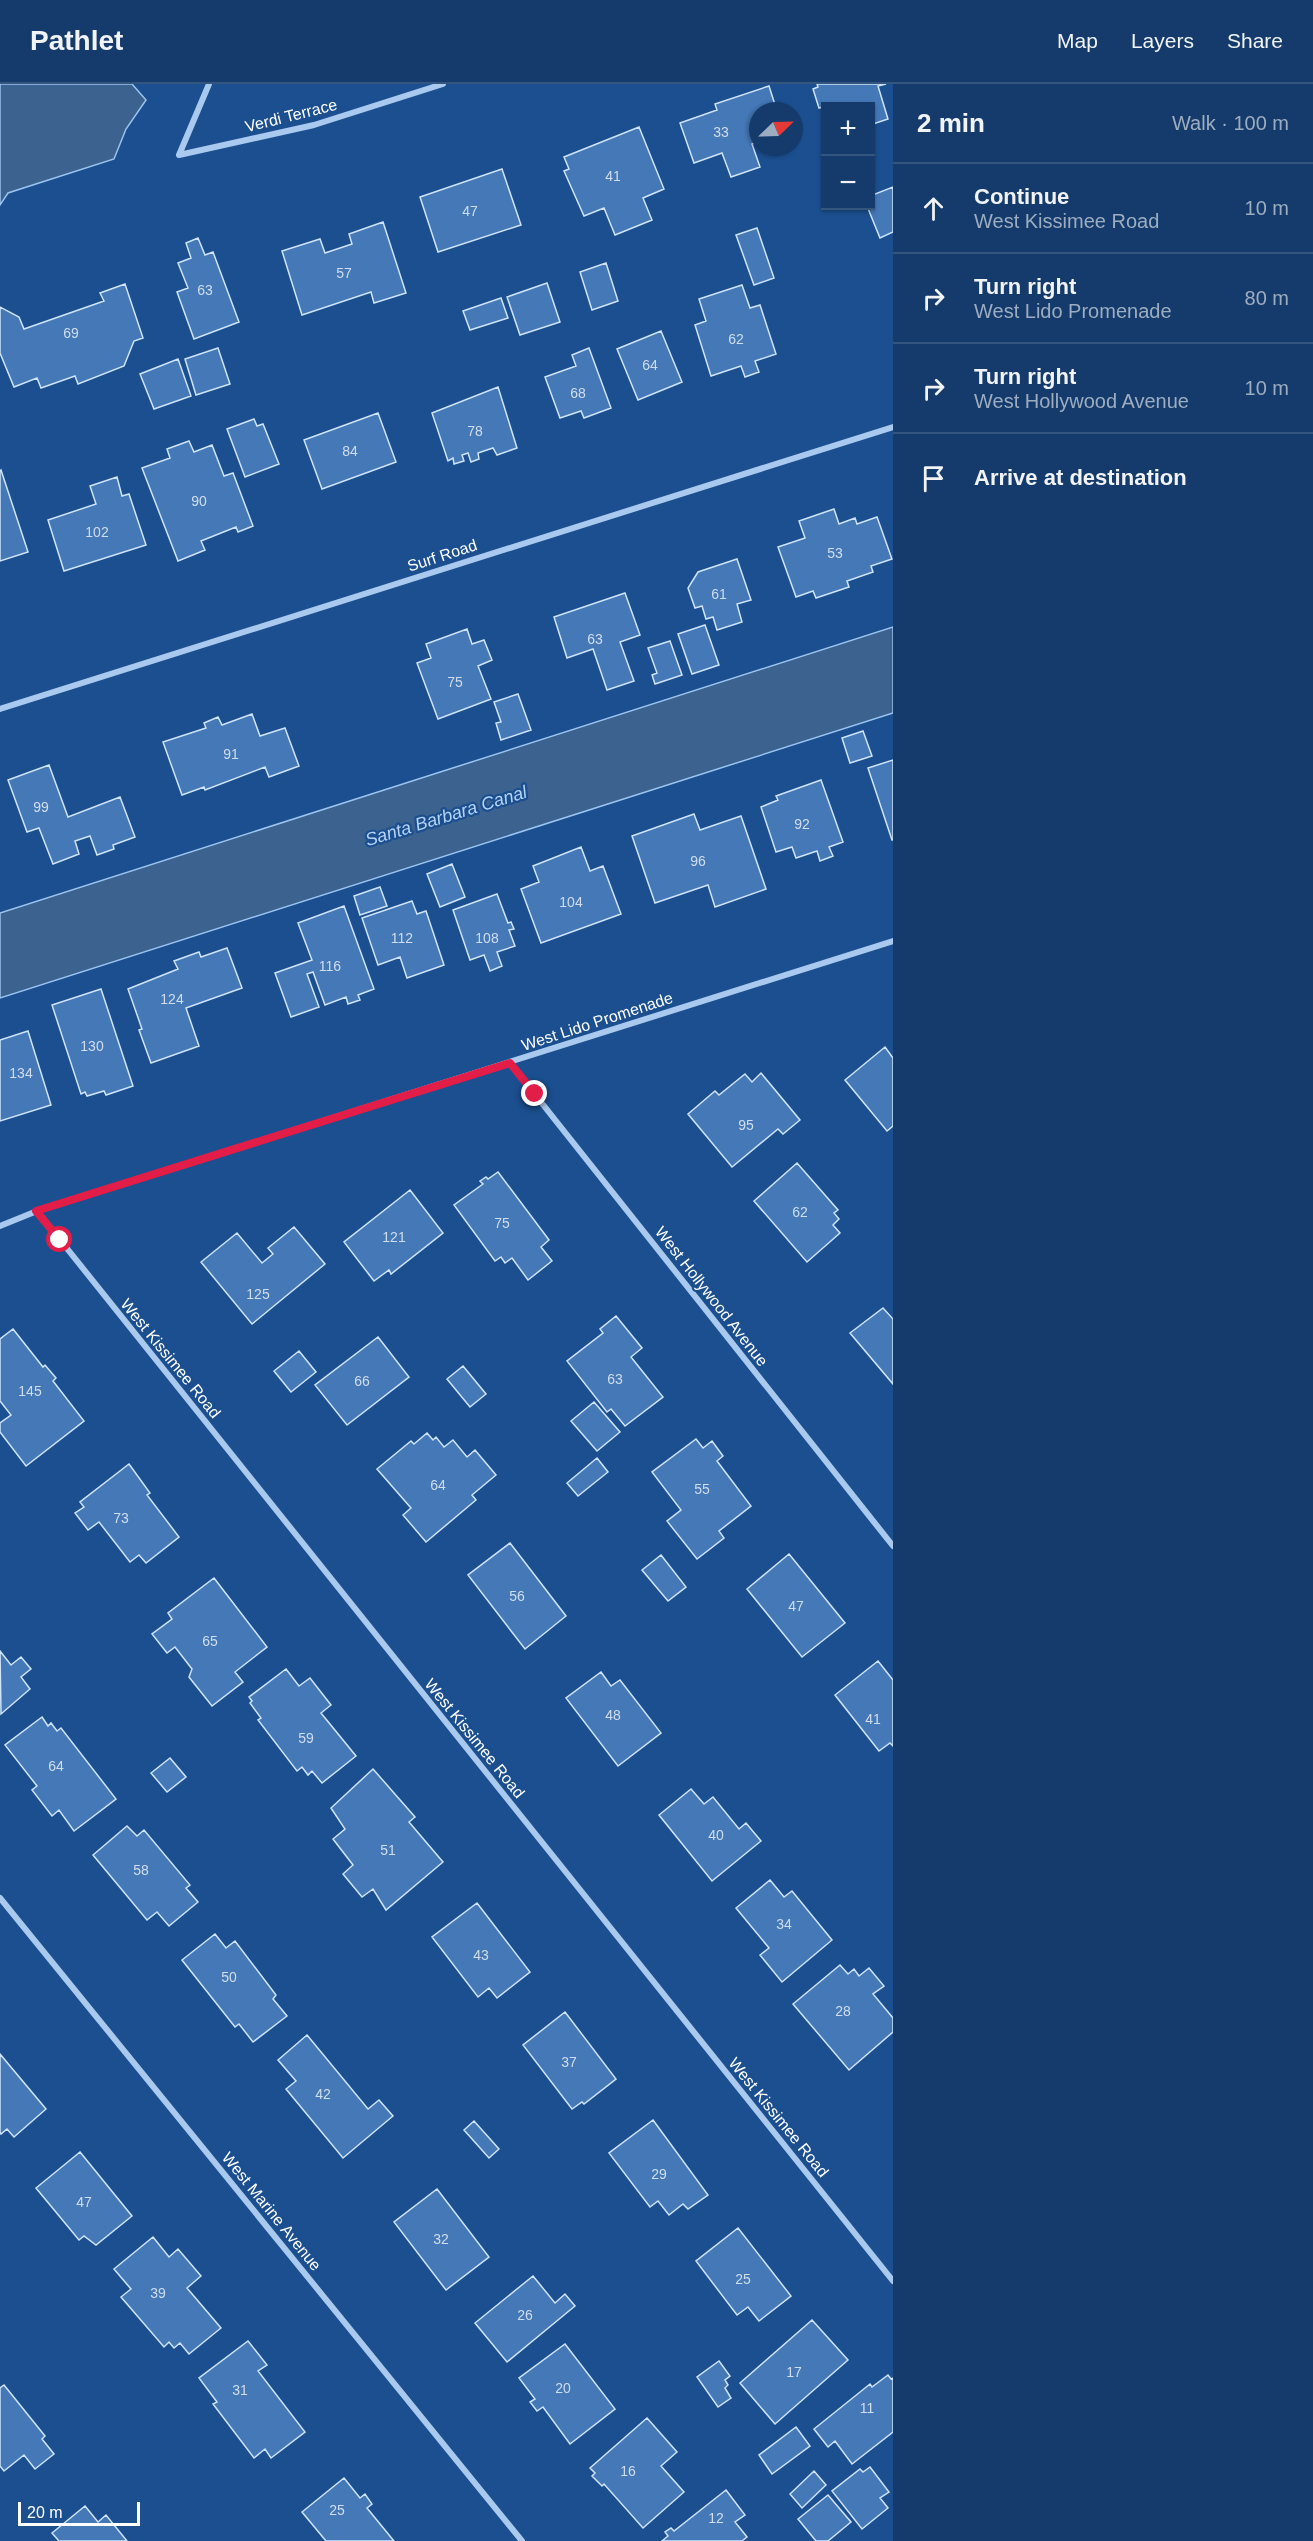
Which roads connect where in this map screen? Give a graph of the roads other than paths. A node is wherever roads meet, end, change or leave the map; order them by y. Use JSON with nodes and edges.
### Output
{"nodes":[{"id":1,"x":209,"y":84,"type":"edge"},
{"id":2,"x":443,"y":84,"type":"edge"},
{"id":3,"x":893,"y":427,"type":"edge"},
{"id":4,"x":0,"y":709,"type":"edge"},
{"id":5,"x":893,"y":941,"type":"edge"},
{"id":6,"x":510,"y":1063,"type":"junction"},
{"id":7,"x":36,"y":1211,"type":"junction"},
{"id":8,"x":0,"y":1226,"type":"edge"},
{"id":9,"x":893,"y":1546,"type":"edge"},
{"id":10,"x":0,"y":1898,"type":"edge"},
{"id":11,"x":893,"y":2281,"type":"edge"},
{"id":12,"x":522,"y":2541,"type":"edge"}],
"edges":[{"from":1,"to":2,"type":"street","name":"Verdi Terrace"},
{"from":3,"to":4,"type":"street","name":"Surf Road"},
{"from":5,"to":6,"type":"street","name":"West Lido Promenade"},
{"from":6,"to":7,"type":"street","name":"West Lido Promenade"},
{"from":6,"to":9,"type":"street","name":"West Hollywood Avenue"},
{"from":7,"to":8,"type":"street","name":"West Lido Promenade"},
{"from":7,"to":11,"type":"street","name":"West Kissimee Road"},
{"from":10,"to":12,"type":"street","name":"West Marine Avenue"}]}
